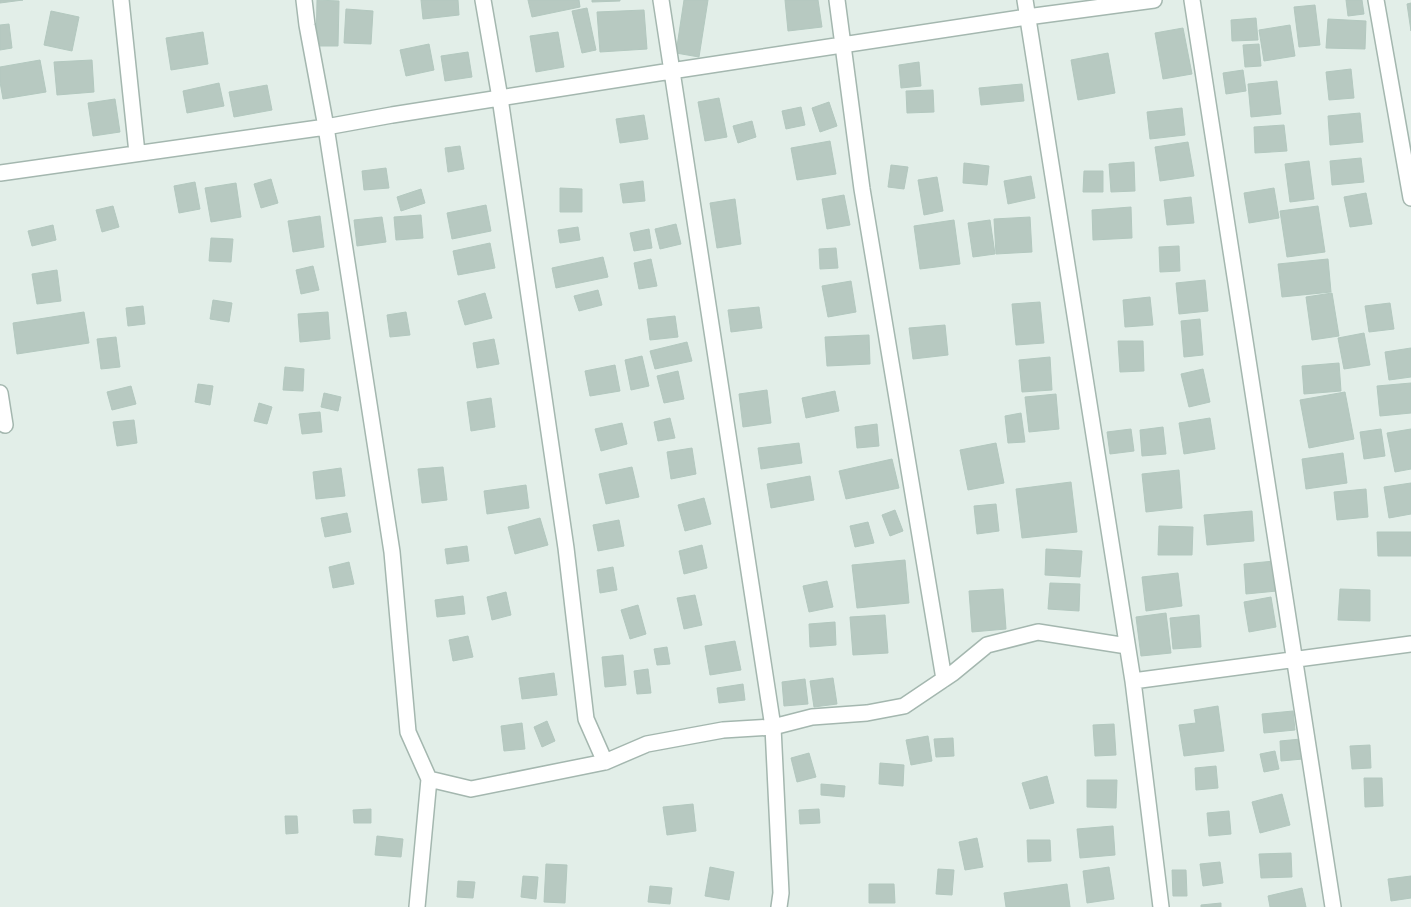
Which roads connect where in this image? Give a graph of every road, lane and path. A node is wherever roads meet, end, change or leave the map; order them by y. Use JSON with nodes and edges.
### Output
{"nodes":[{"id":1,"x":121,"y":0,"type":"edge"},
{"id":2,"x":304,"y":0,"type":"edge"},
{"id":3,"x":483,"y":0,"type":"edge"},
{"id":4,"x":661,"y":0,"type":"edge"},
{"id":5,"x":837,"y":0,"type":"edge"},
{"id":6,"x":1024,"y":0,"type":"edge"},
{"id":7,"x":1154,"y":0,"type":"edge"},
{"id":8,"x":1192,"y":0,"type":"edge"},
{"id":9,"x":1376,"y":0,"type":"edge"},
{"id":10,"x":1027,"y":17,"type":"junction"},
{"id":11,"x":844,"y":45,"type":"junction"},
{"id":12,"x":671,"y":72,"type":"junction"},
{"id":13,"x":500,"y":98,"type":"junction"},
{"id":14,"x":326,"y":127,"type":"junction"},
{"id":15,"x":138,"y":153,"type":"junction"},
{"id":16,"x":0,"y":173,"type":"edge"},
{"id":17,"x":1411,"y":198,"type":"edge"},
{"id":18,"x":0,"y":393,"type":"edge"},
{"id":19,"x":5,"y":425,"type":"dead end"},
{"id":20,"x":1411,"y":644,"type":"edge"},
{"id":21,"x":1127,"y":646,"type":"junction"},
{"id":22,"x":1295,"y":660,"type":"junction"},
{"id":23,"x":944,"y":679,"type":"junction"},
{"id":24,"x":1133,"y":681,"type":"junction"},
{"id":25,"x":773,"y":727,"type":"junction"},
{"id":26,"x":605,"y":762,"type":"junction"},
{"id":27,"x":430,"y":779,"type":"junction"},
{"id":28,"x":417,"y":907,"type":"edge"},
{"id":29,"x":779,"y":907,"type":"edge"},
{"id":30,"x":1160,"y":907,"type":"edge"},
{"id":31,"x":1333,"y":907,"type":"edge"}],
"edges":[{"from":1,"to":15,"type":"street"},
{"from":2,"to":14,"type":"street"},
{"from":3,"to":13,"type":"street"},
{"from":4,"to":12,"type":"street"},
{"from":5,"to":11,"type":"street"},
{"from":6,"to":10,"type":"street"},
{"from":7,"to":10,"type":"street"},
{"from":8,"to":22,"type":"street"},
{"from":9,"to":17,"type":"street"},
{"from":10,"to":11,"type":"street"},
{"from":10,"to":21,"type":"street"},
{"from":11,"to":12,"type":"street"},
{"from":11,"to":23,"type":"street"},
{"from":12,"to":13,"type":"street"},
{"from":12,"to":25,"type":"street"},
{"from":13,"to":14,"type":"street"},
{"from":13,"to":26,"type":"street"},
{"from":14,"to":15,"type":"street"},
{"from":14,"to":27,"type":"street"},
{"from":15,"to":16,"type":"street"},
{"from":18,"to":19,"type":"street"},
{"from":20,"to":22,"type":"street"},
{"from":21,"to":23,"type":"street"},
{"from":21,"to":24,"type":"street"},
{"from":22,"to":24,"type":"street"},
{"from":22,"to":31,"type":"street"},
{"from":23,"to":25,"type":"street"},
{"from":24,"to":30,"type":"street"},
{"from":25,"to":26,"type":"street"},
{"from":25,"to":29,"type":"street"},
{"from":26,"to":27,"type":"street"},
{"from":27,"to":28,"type":"street"}]}
